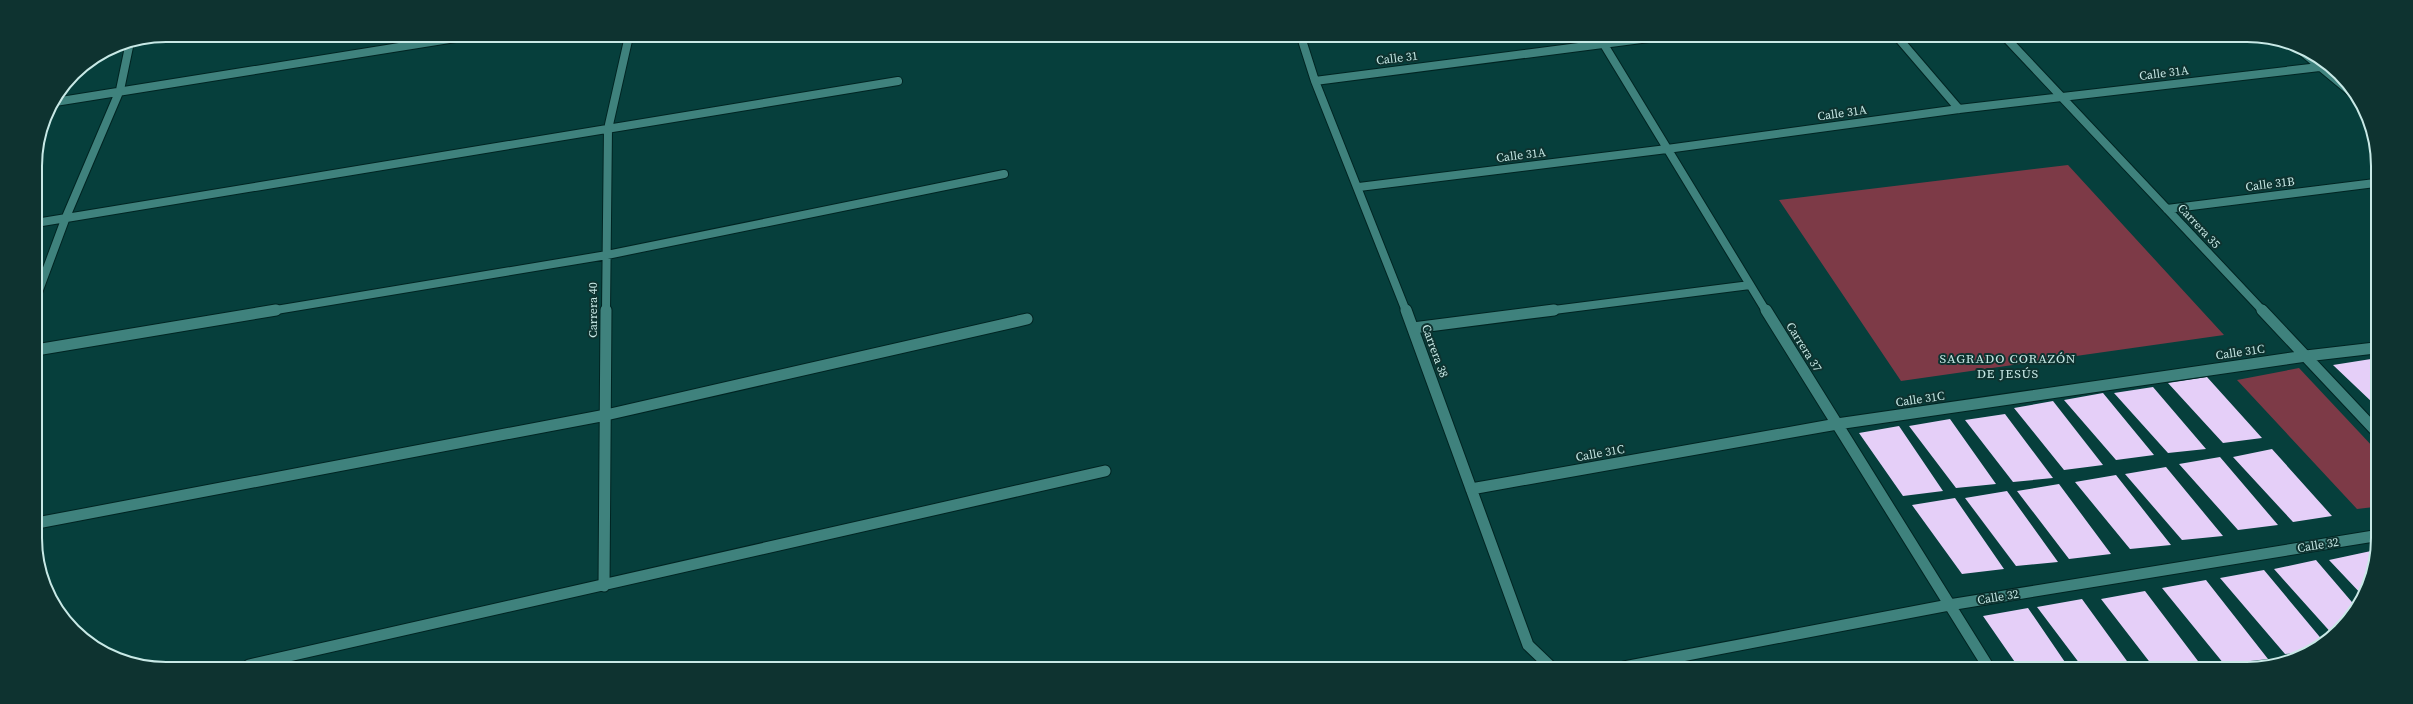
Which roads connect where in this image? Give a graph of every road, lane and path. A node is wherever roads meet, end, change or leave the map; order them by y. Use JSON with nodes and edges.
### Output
{"nodes":[{"id":1,"x":429,"y":42,"type":"edge"},
{"id":2,"x":628,"y":42,"type":"edge"},
{"id":3,"x":1303,"y":42,"type":"edge"},
{"id":4,"x":1595,"y":42,"type":"edge"},
{"id":5,"x":1603,"y":42,"type":"edge"},
{"id":6,"x":1902,"y":42,"type":"edge"},
{"id":7,"x":2010,"y":42,"type":"edge"},
{"id":8,"x":129,"y":48,"type":"edge"},
{"id":9,"x":2320,"y":66,"type":"edge"},
{"id":10,"x":898,"y":80,"type":"dead end"},
{"id":11,"x":1315,"y":81,"type":"junction"},
{"id":12,"x":120,"y":90,"type":"junction"},
{"id":13,"x":2062,"y":97,"type":"junction"},
{"id":14,"x":61,"y":101,"type":"edge"},
{"id":15,"x":1959,"y":109,"type":"junction"},
{"id":16,"x":608,"y":129,"type":"junction"},
{"id":17,"x":1667,"y":149,"type":"junction"},
{"id":18,"x":1004,"y":174,"type":"dead end"},
{"id":19,"x":2371,"y":184,"type":"edge"},
{"id":20,"x":1359,"y":187,"type":"junction"},
{"id":21,"x":2167,"y":209,"type":"junction"},
{"id":22,"x":66,"y":217,"type":"junction"},
{"id":23,"x":42,"y":222,"type":"edge"},
{"id":24,"x":607,"y":254,"type":"junction"},
{"id":25,"x":42,"y":282,"type":"edge"},
{"id":26,"x":1750,"y":285,"type":"junction"},
{"id":27,"x":1027,"y":319,"type":"dead end"},
{"id":28,"x":1413,"y":328,"type":"junction"},
{"id":29,"x":2371,"y":348,"type":"edge"},
{"id":30,"x":42,"y":349,"type":"edge"},
{"id":31,"x":2306,"y":356,"type":"junction"},
{"id":32,"x":606,"y":415,"type":"junction"},
{"id":33,"x":1837,"y":424,"type":"junction"},
{"id":34,"x":2371,"y":426,"type":"edge"},
{"id":35,"x":1105,"y":471,"type":"dead end"},
{"id":36,"x":1471,"y":489,"type":"junction"},
{"id":37,"x":42,"y":522,"type":"edge"},
{"id":38,"x":2371,"y":536,"type":"edge"},
{"id":39,"x":604,"y":586,"type":"junction"},
{"id":40,"x":1949,"y":605,"type":"junction"},
{"id":41,"x":262,"y":662,"type":"edge"},
{"id":42,"x":1546,"y":662,"type":"edge"},
{"id":43,"x":1655,"y":662,"type":"edge"},
{"id":44,"x":1985,"y":662,"type":"edge"}],
"edges":[{"from":1,"to":12,"type":"street"},
{"from":2,"to":16,"type":"street","name":"Carrera 40"},
{"from":3,"to":11,"type":"street","name":"Carrera 38"},
{"from":4,"to":11,"type":"street","name":"Calle 31"},
{"from":5,"to":17,"type":"street","name":"Carrera 37"},
{"from":6,"to":15,"type":"street"},
{"from":7,"to":13,"type":"street","name":"Carrera 35"},
{"from":8,"to":12,"type":"street"},
{"from":9,"to":13,"type":"street","name":"Calle 31A"},
{"from":10,"to":16,"type":"street"},
{"from":11,"to":20,"type":"street","name":"Carrera 38"},
{"from":12,"to":14,"type":"street"},
{"from":12,"to":22,"type":"street"},
{"from":13,"to":15,"type":"street","name":"Calle 31A"},
{"from":13,"to":21,"type":"street","name":"Carrera 35"},
{"from":15,"to":17,"type":"street","name":"Calle 31A"},
{"from":16,"to":22,"type":"street"},
{"from":16,"to":24,"type":"street","name":"Carrera 40"},
{"from":17,"to":20,"type":"street","name":"Calle 31A"},
{"from":17,"to":26,"type":"street","name":"Carrera 37"},
{"from":18,"to":24,"type":"street"},
{"from":19,"to":21,"type":"street","name":"Calle 31B"},
{"from":20,"to":28,"type":"street","name":"Carrera 38"},
{"from":21,"to":31,"type":"street","name":"Carrera 35"},
{"from":22,"to":23,"type":"street"},
{"from":22,"to":25,"type":"street"},
{"from":24,"to":30,"type":"street"},
{"from":24,"to":32,"type":"street","name":"Carrera 40"},
{"from":26,"to":28,"type":"street"},
{"from":26,"to":33,"type":"street","name":"Carrera 37"},
{"from":27,"to":32,"type":"street"},
{"from":28,"to":36,"type":"street","name":"Carrera 38"},
{"from":29,"to":31,"type":"street","name":"Calle 31C"},
{"from":31,"to":33,"type":"street","name":"Calle 31C"},
{"from":31,"to":34,"type":"street","name":"Carrera 35"},
{"from":32,"to":37,"type":"street"},
{"from":32,"to":39,"type":"street","name":"Carrera 40"},
{"from":33,"to":36,"type":"street","name":"Calle 31C"},
{"from":33,"to":40,"type":"street","name":"Carrera 37"},
{"from":35,"to":39,"type":"street"},
{"from":36,"to":42,"type":"street","name":"Carrera 38"},
{"from":38,"to":40,"type":"street","name":"Calle 32"},
{"from":39,"to":41,"type":"street"},
{"from":40,"to":43,"type":"street","name":"Calle 32"},
{"from":40,"to":44,"type":"street","name":"Carrera 37"}]}
